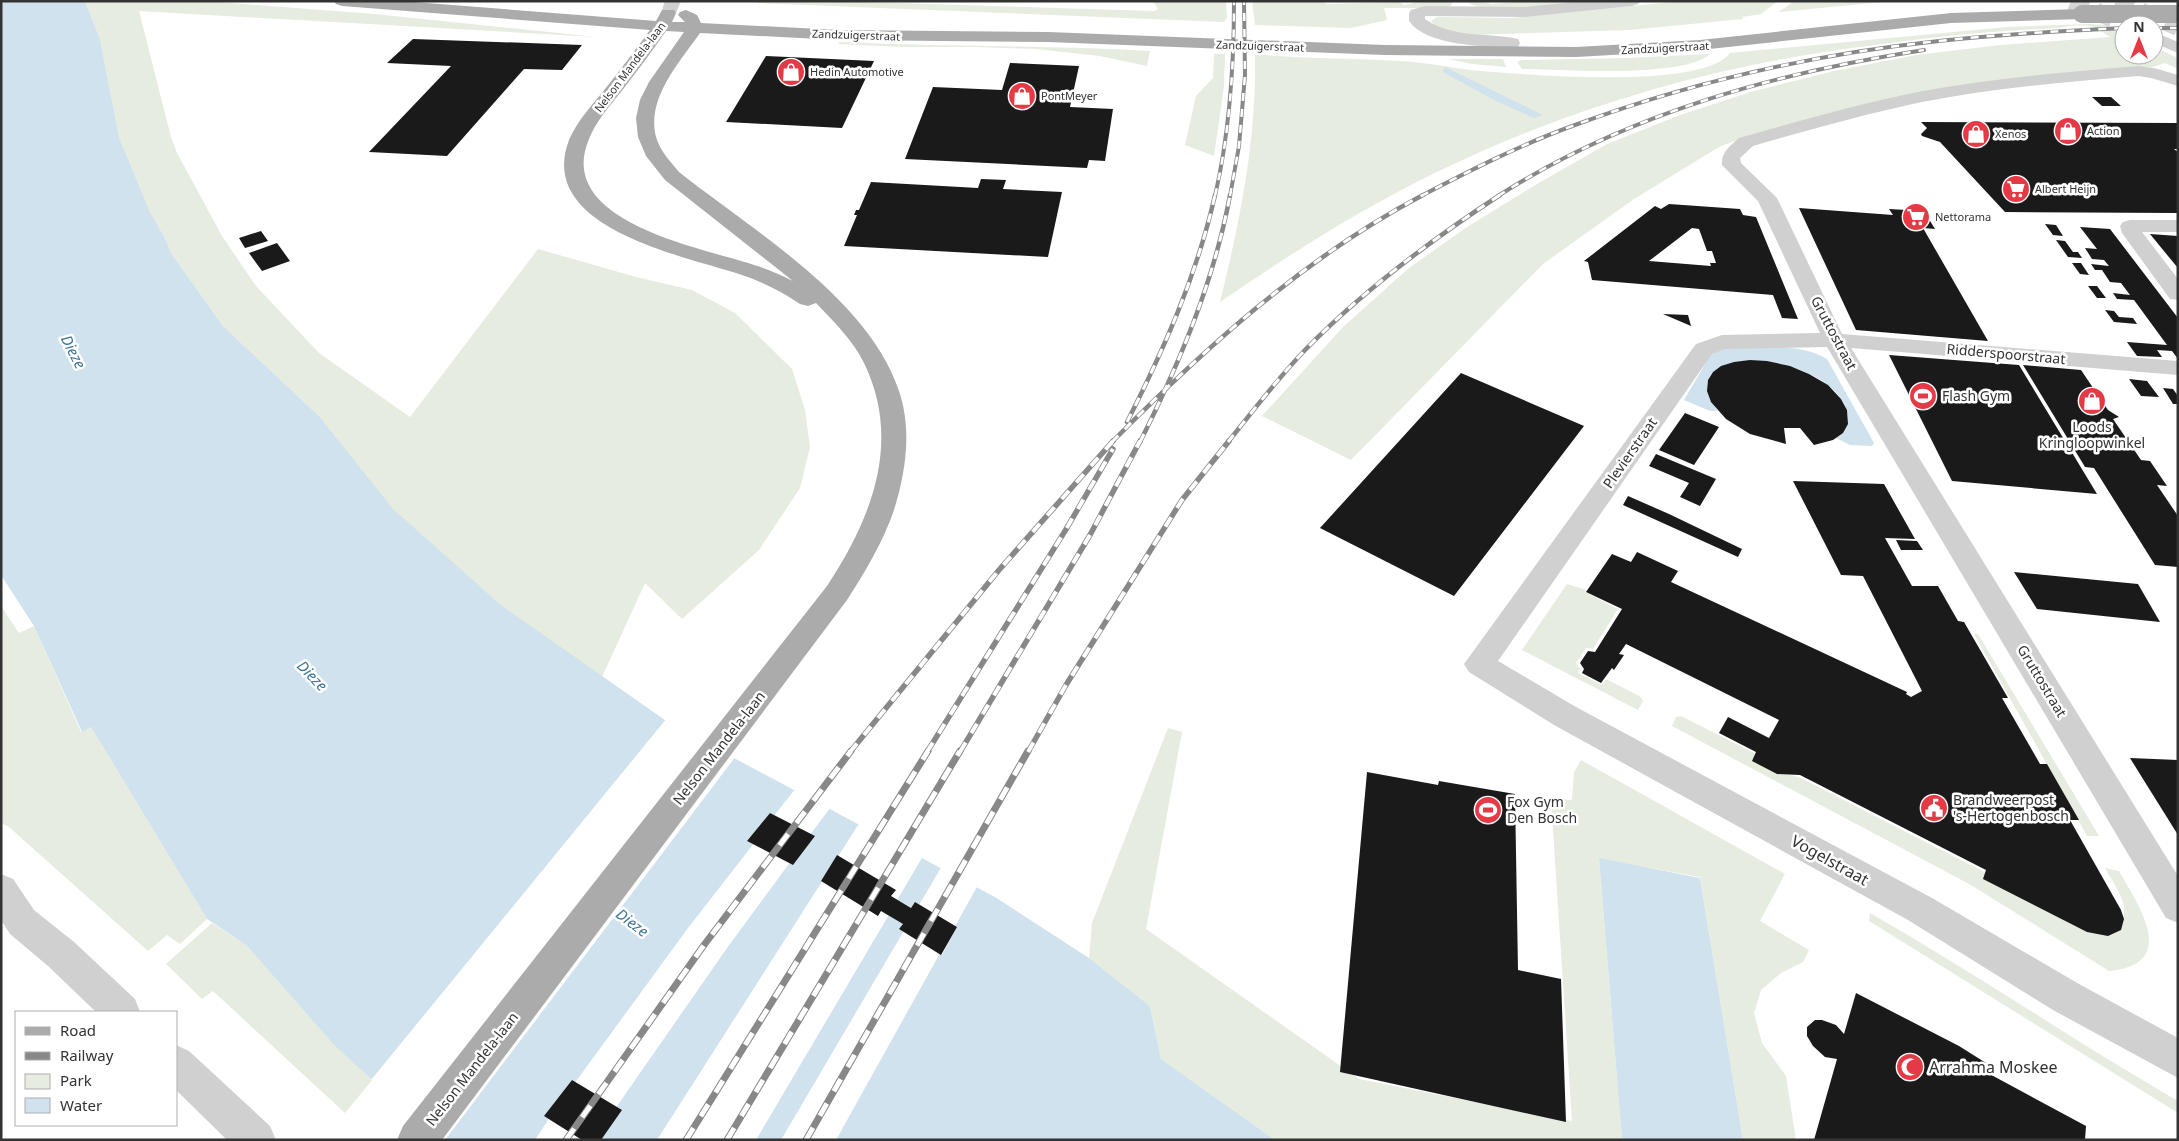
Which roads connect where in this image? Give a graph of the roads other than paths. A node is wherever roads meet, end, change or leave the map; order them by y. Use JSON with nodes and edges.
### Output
{"nodes":[{"id":1,"x":342,"y":1,"type":"edge"},
{"id":2,"x":500,"y":1,"type":"edge"},
{"id":3,"x":1632,"y":1,"type":"edge"},
{"id":4,"x":1999,"y":1,"type":"edge"},
{"id":5,"x":1947,"y":4,"type":"junction"},
{"id":6,"x":599,"y":6,"type":"dead end"},
{"id":7,"x":1928,"y":6,"type":"junction"},
{"id":8,"x":664,"y":11,"type":"edge"},
{"id":9,"x":2178,"y":14,"type":"edge"},
{"id":10,"x":1955,"y":18,"type":"junction"},
{"id":11,"x":702,"y":20,"type":"junction"},
{"id":12,"x":915,"y":21,"type":"dead end"},
{"id":13,"x":2164,"y":42,"type":"edge"},
{"id":14,"x":1512,"y":43,"type":"junction"},
{"id":15,"x":2178,"y":48,"type":"edge"},
{"id":16,"x":2178,"y":82,"type":"edge"},
{"id":17,"x":2178,"y":226,"type":"edge"},
{"id":18,"x":2178,"y":294,"type":"edge"},
{"id":19,"x":843,"y":321,"type":"junction"},
{"id":20,"x":1834,"y":340,"type":"junction"},
{"id":21,"x":2178,"y":368,"type":"edge"},
{"id":22,"x":1479,"y":664,"type":"joint"},
{"id":23,"x":1,"y":890,"type":"edge"},
{"id":24,"x":2178,"y":907,"type":"edge"},
{"id":25,"x":12,"y":920,"type":"edge"},
{"id":26,"x":121,"y":1011,"type":"edge"},
{"id":27,"x":2177,"y":1057,"type":"edge"},
{"id":28,"x":178,"y":1066,"type":"edge"},
{"id":29,"x":256,"y":1140,"type":"edge"},
{"id":30,"x":417,"y":1140,"type":"edge"}],
"edges":[{"from":1,"to":8,"type":"main road","name":"Zandzuigerstraat"},
{"from":2,"to":6,"type":"main road"},
{"from":3,"to":14,"type":"street"},
{"from":4,"to":5,"type":"main road","name":"Zandzuigerstraat"},
{"from":5,"to":7,"type":"main road","name":"Zandzuigerstraat"},
{"from":5,"to":10,"type":"main road"},
{"from":7,"to":10,"type":"main road"},
{"from":7,"to":14,"type":"main road","name":"Zandzuigerstraat"},
{"from":8,"to":11,"type":"main road","name":"Zandzuigerstraat"},
{"from":8,"to":19,"type":"main road","name":"Nelson Mandela-laan"},
{"from":9,"to":10,"type":"main road","name":"Zandzuigerstraat","bridge":true},
{"from":10,"to":11,"type":"main road","name":"Zandzuigerstraat"},
{"from":11,"to":19,"type":"main road","name":"Nelson Mandela-laan"},
{"from":12,"to":14,"type":"main road","name":"Zandzuigerstraat"},
{"from":13,"to":15,"type":"street"},
{"from":16,"to":20,"type":"street","name":"Gruttostraat"},
{"from":17,"to":18,"type":"street"},
{"from":19,"to":30,"type":"main road","name":"Nelson Mandela-laan"},
{"from":20,"to":21,"type":"street","name":"Ridderspoorstraat"},
{"from":20,"to":22,"type":"street","name":"Plevierstraat"},
{"from":20,"to":24,"type":"street","name":"Gruttostraat"},
{"from":22,"to":27,"type":"street","name":"Vogelstraat"},
{"from":23,"to":25,"type":"street"},
{"from":25,"to":26,"type":"street"},
{"from":28,"to":29,"type":"street"}]}
